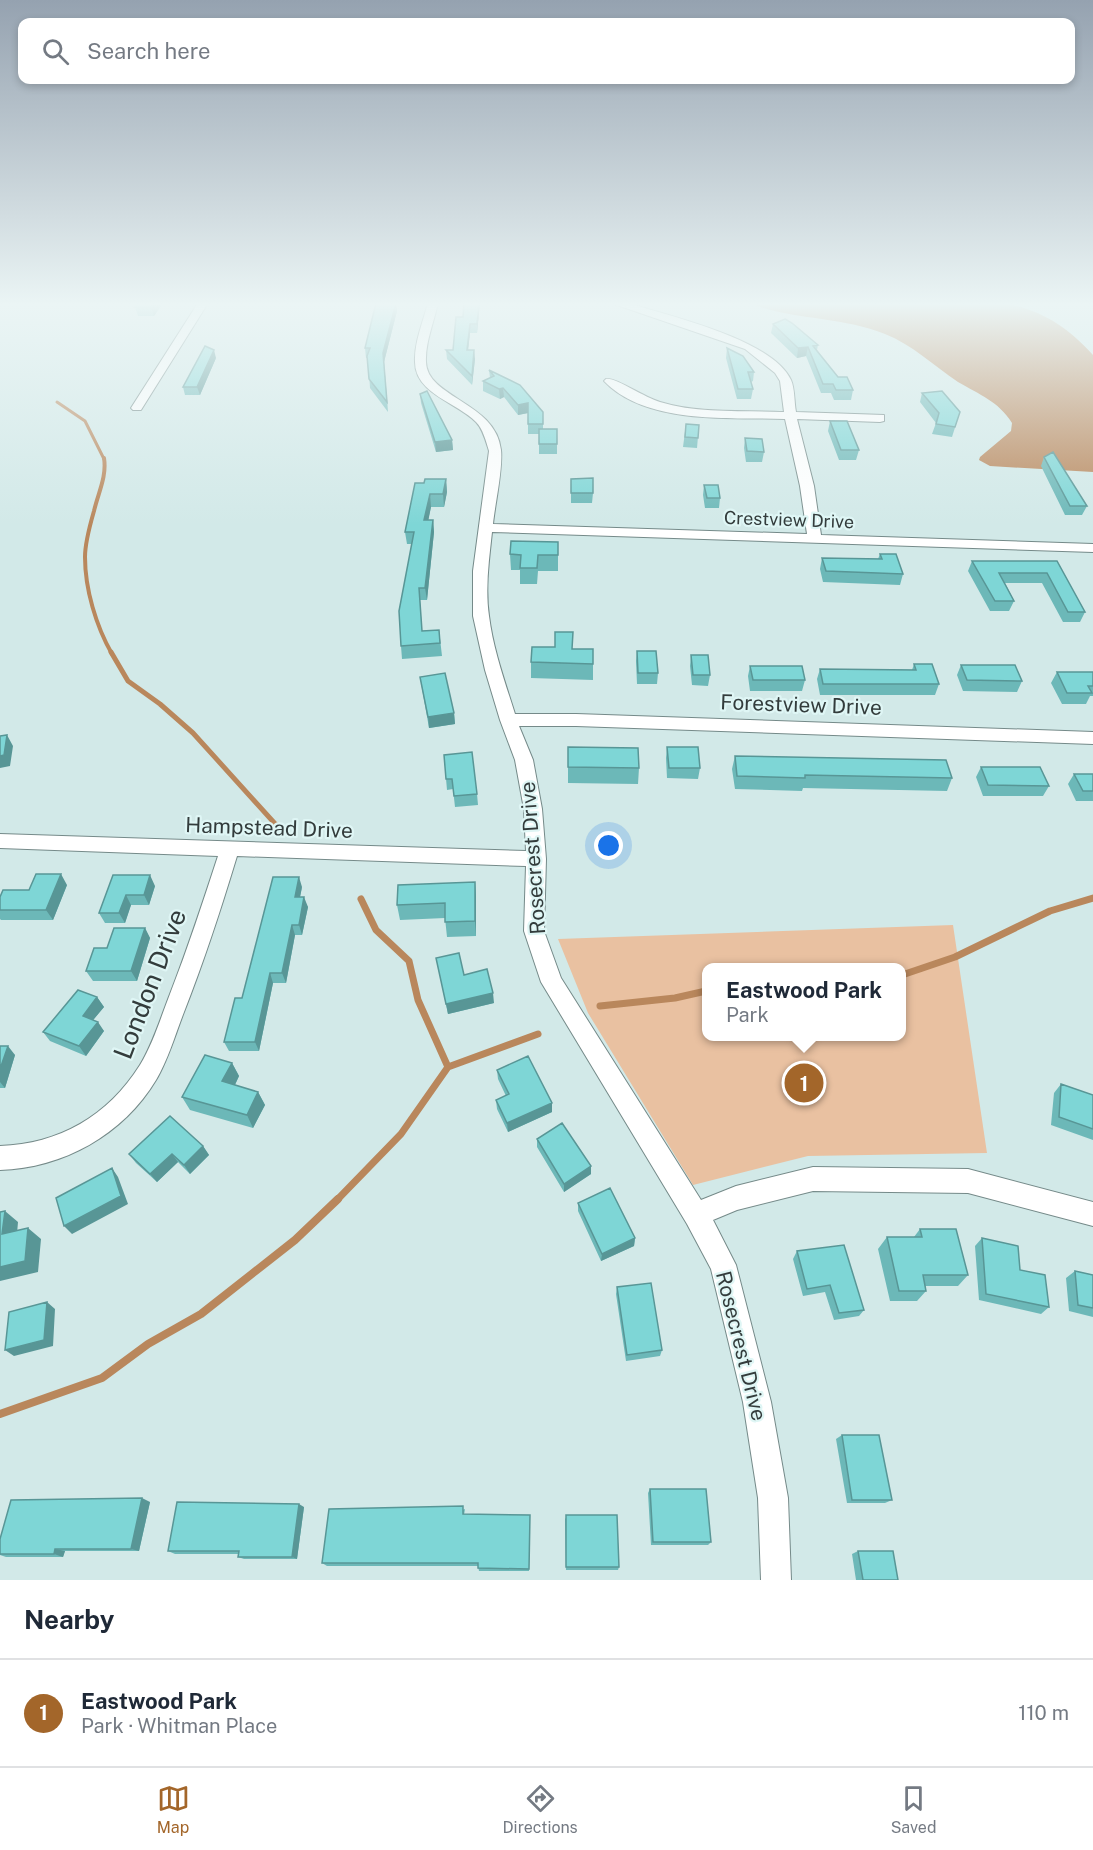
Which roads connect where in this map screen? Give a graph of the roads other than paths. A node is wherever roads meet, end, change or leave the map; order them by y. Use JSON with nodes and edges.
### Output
{"nodes":[{"id":1,"x":156,"y":377,"type":"edge"},
{"id":2,"x":425,"y":377,"type":"edge"},
{"id":3,"x":783,"y":377,"type":"edge"},
{"id":4,"x":610,"y":381,"type":"dead end"},
{"id":5,"x":137,"y":408,"type":"dead end"},
{"id":6,"x":790,"y":415,"type":"junction"},
{"id":7,"x":880,"y":418,"type":"dead end"},
{"id":8,"x":484,"y":528,"type":"junction"},
{"id":9,"x":814,"y":538,"type":"junction"},
{"id":10,"x":1093,"y":548,"type":"edge"},
{"id":11,"x":508,"y":720,"type":"junction"},
{"id":12,"x":1093,"y":738,"type":"edge"},
{"id":13,"x":0,"y":841,"type":"edge"},
{"id":14,"x":230,"y":849,"type":"junction"},
{"id":15,"x":536,"y":859,"type":"junction"},
{"id":16,"x":0,"y":1158,"type":"edge"},
{"id":17,"x":1093,"y":1214,"type":"edge"},
{"id":18,"x":696,"y":1215,"type":"junction"},
{"id":19,"x":776,"y":1580,"type":"edge"}],
"edges":[{"from":1,"to":5,"type":"street"},
{"from":2,"to":8,"type":"street","name":"Rosecrest Drive"},
{"from":3,"to":6,"type":"street"},
{"from":4,"to":6,"type":"street"},
{"from":6,"to":7,"type":"street"},
{"from":6,"to":9,"type":"street"},
{"from":8,"to":9,"type":"street","name":"Crestview Drive"},
{"from":8,"to":11,"type":"street","name":"Rosecrest Drive"},
{"from":9,"to":10,"type":"street","name":"Crestview Drive"},
{"from":11,"to":12,"type":"street","name":"Forestview Drive"},
{"from":11,"to":15,"type":"street","name":"Rosecrest Drive"},
{"from":13,"to":14,"type":"street","name":"Hampstead Drive"},
{"from":14,"to":15,"type":"street","name":"Hampstead Drive"},
{"from":14,"to":16,"type":"street","name":"London Drive"},
{"from":15,"to":18,"type":"street","name":"Rosecrest Drive"},
{"from":17,"to":18,"type":"street"},
{"from":18,"to":19,"type":"street","name":"Rosecrest Drive"}]}
